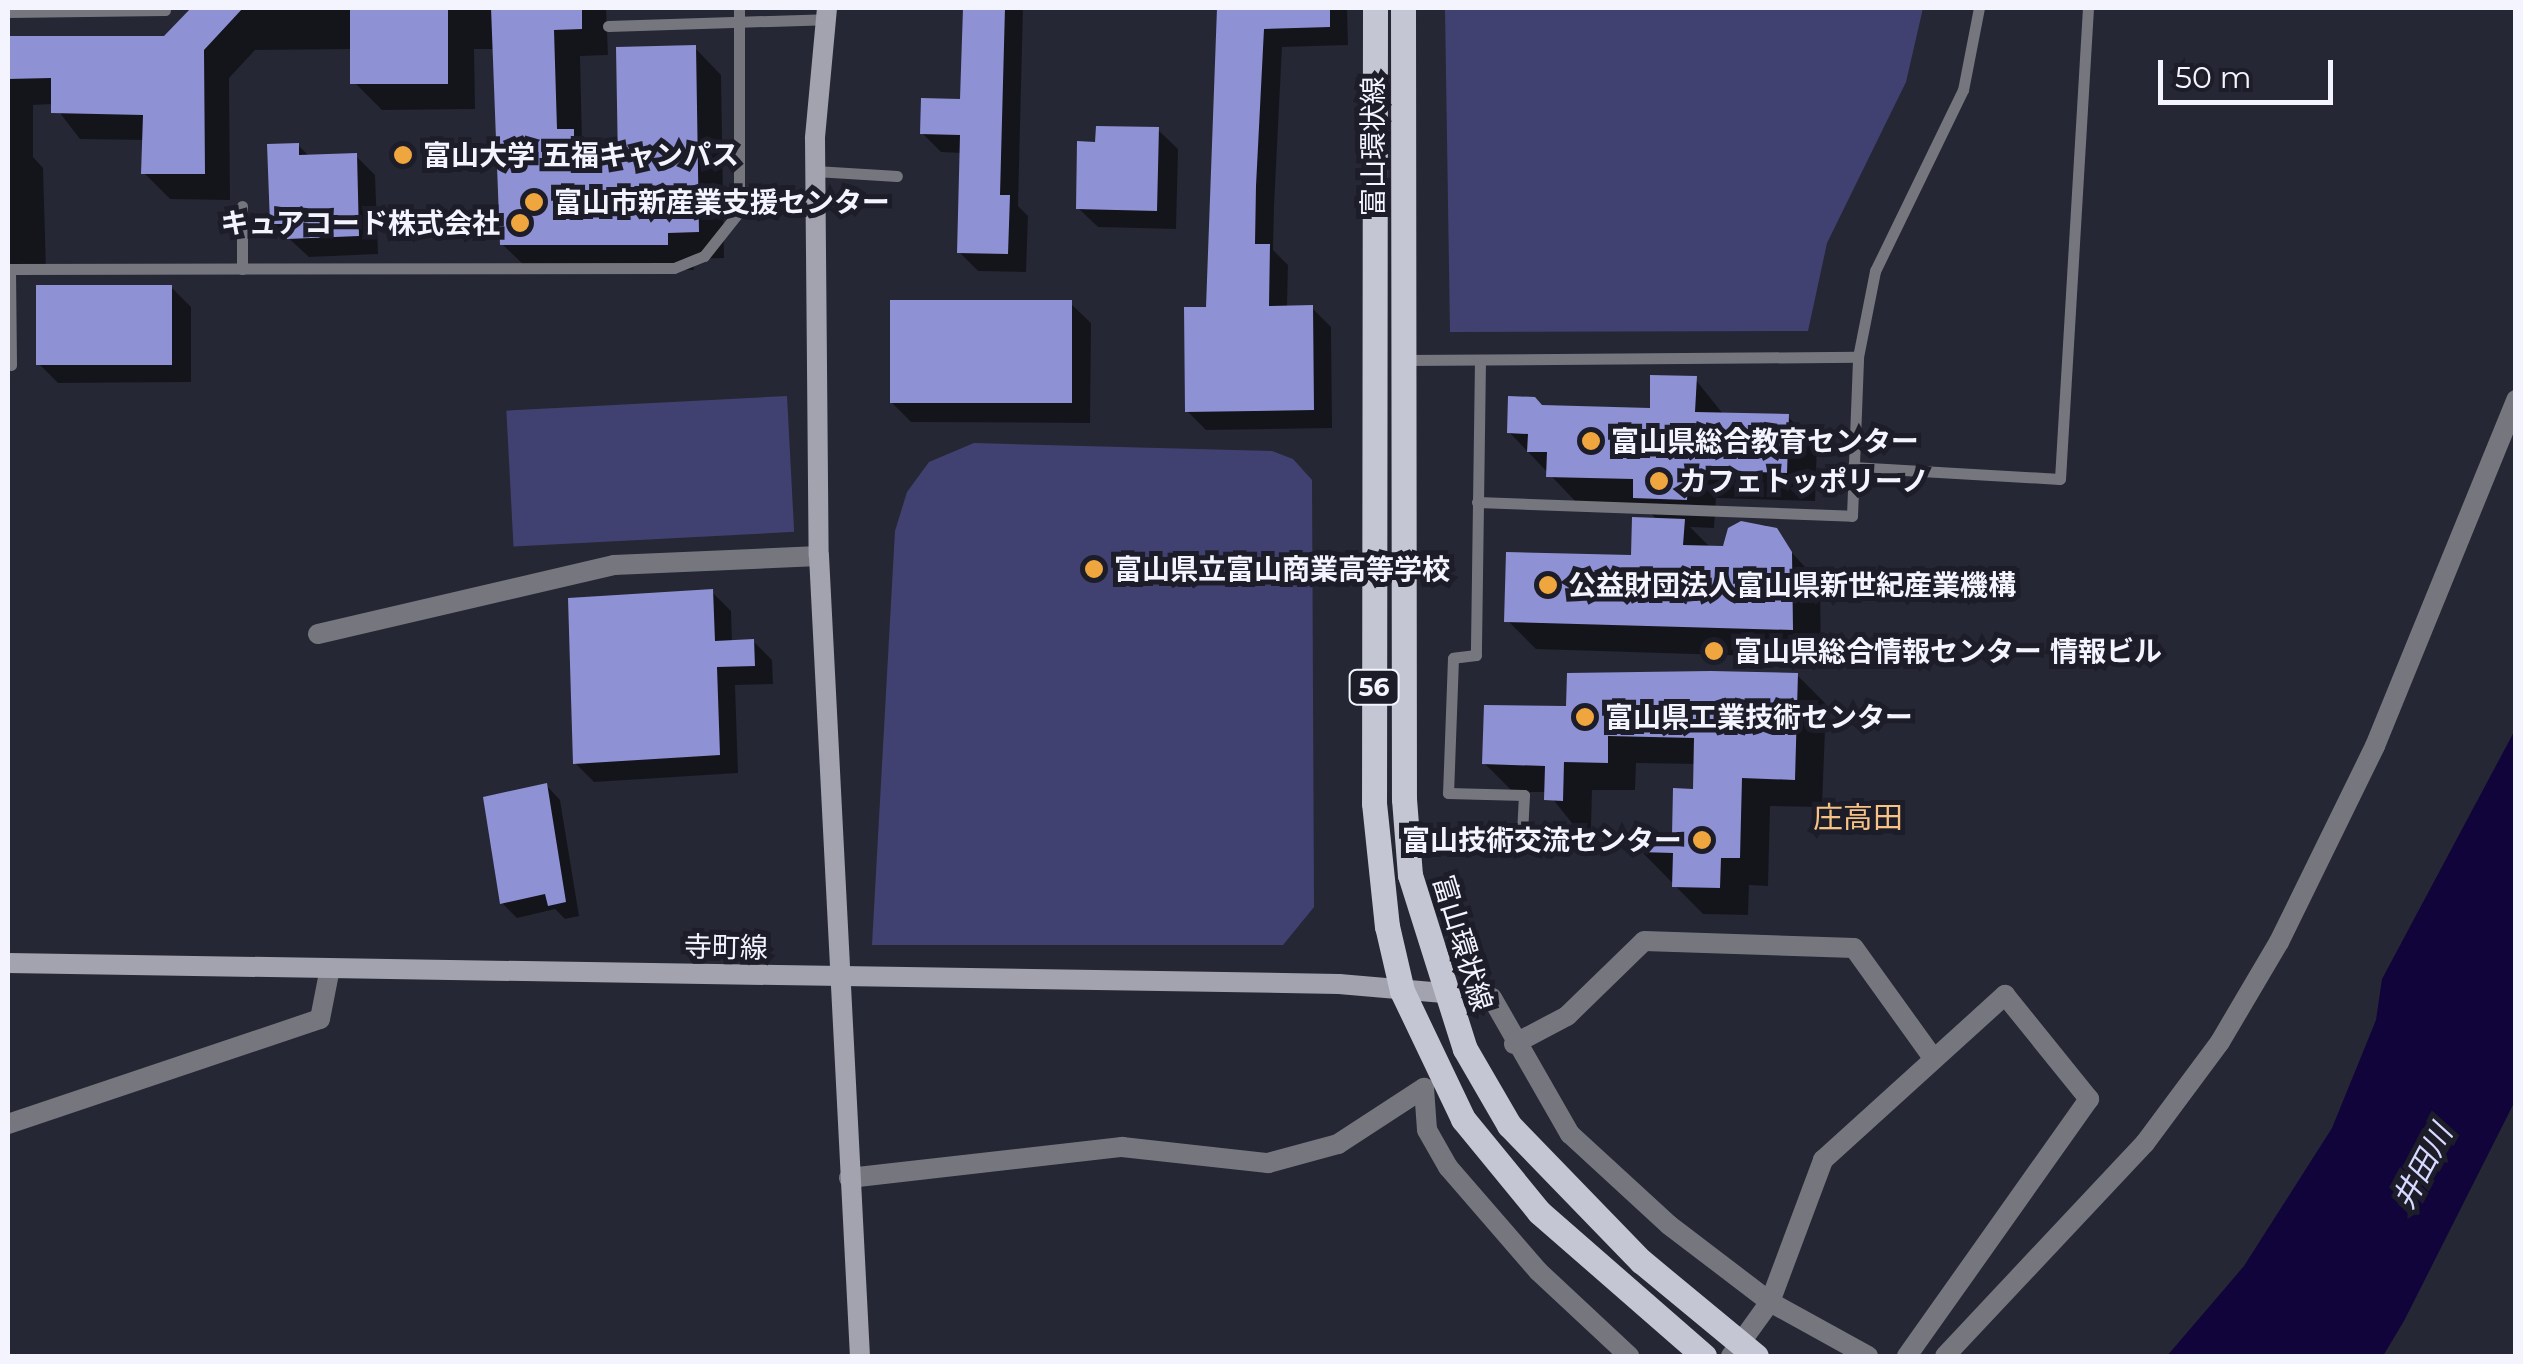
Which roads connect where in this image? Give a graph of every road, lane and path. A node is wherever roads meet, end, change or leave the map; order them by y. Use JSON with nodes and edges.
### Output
{"nodes":[{"id":1,"x":739,"y":8,"type":"edge"},
{"id":2,"x":1375,"y":8,"type":"edge"},
{"id":3,"x":1403,"y":8,"type":"edge"},
{"id":4,"x":1979,"y":8,"type":"edge"},
{"id":5,"x":2088,"y":8,"type":"edge"},
{"id":6,"x":165,"y":10,"type":"edge"},
{"id":7,"x":8,"y":12,"type":"edge"},
{"id":8,"x":826,"y":13,"type":"edge"},
{"id":9,"x":739,"y":22,"type":"junction"},
{"id":10,"x":608,"y":26,"type":"dead end"},
{"id":11,"x":815,"y":171,"type":"junction"},
{"id":12,"x":897,"y":176,"type":"dead end"},
{"id":13,"x":242,"y":206,"type":"dead end"},
{"id":14,"x":242,"y":269,"type":"junction"},
{"id":15,"x":9,"y":270,"type":"edge"},
{"id":16,"x":1858,"y":357,"type":"junction"},
{"id":17,"x":1404,"y":360,"type":"junction"},
{"id":18,"x":1480,"y":360,"type":"junction"},
{"id":19,"x":12,"y":365,"type":"dead end"},
{"id":20,"x":2516,"y":400,"type":"edge"},
{"id":21,"x":1852,"y":466,"type":"junction"},
{"id":22,"x":1476,"y":502,"type":"junction"},
{"id":23,"x":819,"y":556,"type":"junction"},
{"id":24,"x":318,"y":634,"type":"dead end"},
{"id":25,"x":1572,"y":837,"type":"dead end"},
{"id":26,"x":8,"y":963,"type":"edge"},
{"id":27,"x":330,"y":968,"type":"junction"},
{"id":28,"x":837,"y":976,"type":"junction"},
{"id":29,"x":1402,"y":992,"type":"junction"},
{"id":30,"x":1444,"y":994,"type":"junction"},
{"id":31,"x":1514,"y":1044,"type":"junction"},
{"id":32,"x":1933,"y":1058,"type":"junction"},
{"id":33,"x":8,"y":1124,"type":"edge"},
{"id":34,"x":849,"y":1178,"type":"junction"},
{"id":35,"x":1770,"y":1302,"type":"junction"},
{"id":36,"x":860,"y":1356,"type":"edge"},
{"id":37,"x":1629,"y":1356,"type":"edge"},
{"id":38,"x":1704,"y":1356,"type":"edge"},
{"id":39,"x":1731,"y":1356,"type":"edge"},
{"id":40,"x":1756,"y":1356,"type":"edge"},
{"id":41,"x":1868,"y":1356,"type":"edge"},
{"id":42,"x":1906,"y":1356,"type":"edge"},
{"id":43,"x":1945,"y":1356,"type":"edge"}],
"edges":[{"from":1,"to":9,"type":"lane"},
{"from":2,"to":29,"type":"main road","name":"富山環状線","number":"56"},
{"from":3,"to":17,"type":"main road","name":"富山環状線","number":"56"},
{"from":4,"to":16,"type":"lane"},
{"from":5,"to":21,"type":"lane"},
{"from":6,"to":7,"type":"lane"},
{"from":8,"to":9,"type":"lane"},
{"from":8,"to":11,"type":"street"},
{"from":9,"to":10,"type":"lane"},
{"from":9,"to":14,"type":"lane"},
{"from":11,"to":12,"type":"lane"},
{"from":11,"to":23,"type":"street"},
{"from":13,"to":14,"type":"lane"},
{"from":14,"to":15,"type":"lane"},
{"from":15,"to":19,"type":"lane"},
{"from":16,"to":18,"type":"lane"},
{"from":16,"to":21,"type":"lane"},
{"from":17,"to":18,"type":"lane"},
{"from":17,"to":30,"type":"main road","name":"富山環状線","number":"56"},
{"from":18,"to":22,"type":"lane"},
{"from":20,"to":43,"type":"street"},
{"from":21,"to":22,"type":"lane"},
{"from":22,"to":25,"type":"lane"},
{"from":23,"to":24,"type":"street"},
{"from":23,"to":28,"type":"street"},
{"from":26,"to":27,"type":"street","name":"寺町線"},
{"from":27,"to":28,"type":"street","name":"寺町線"},
{"from":27,"to":33,"type":"street"},
{"from":28,"to":29,"type":"street","name":"寺町線"},
{"from":28,"to":34,"type":"street"},
{"from":29,"to":30,"type":"street","name":"寺町線"},
{"from":29,"to":38,"type":"main road","name":"富山環状線","number":"56"},
{"from":30,"to":31,"type":"street"},
{"from":30,"to":40,"type":"main road","name":"富山環状線","number":"56","bridge":true},
{"from":31,"to":32,"type":"street"},
{"from":31,"to":35,"type":"street"},
{"from":32,"to":35,"type":"street"},
{"from":32,"to":42,"type":"street"},
{"from":34,"to":36,"type":"street"},
{"from":34,"to":37,"type":"street"},
{"from":35,"to":39,"type":"street"},
{"from":35,"to":41,"type":"street"}]}
